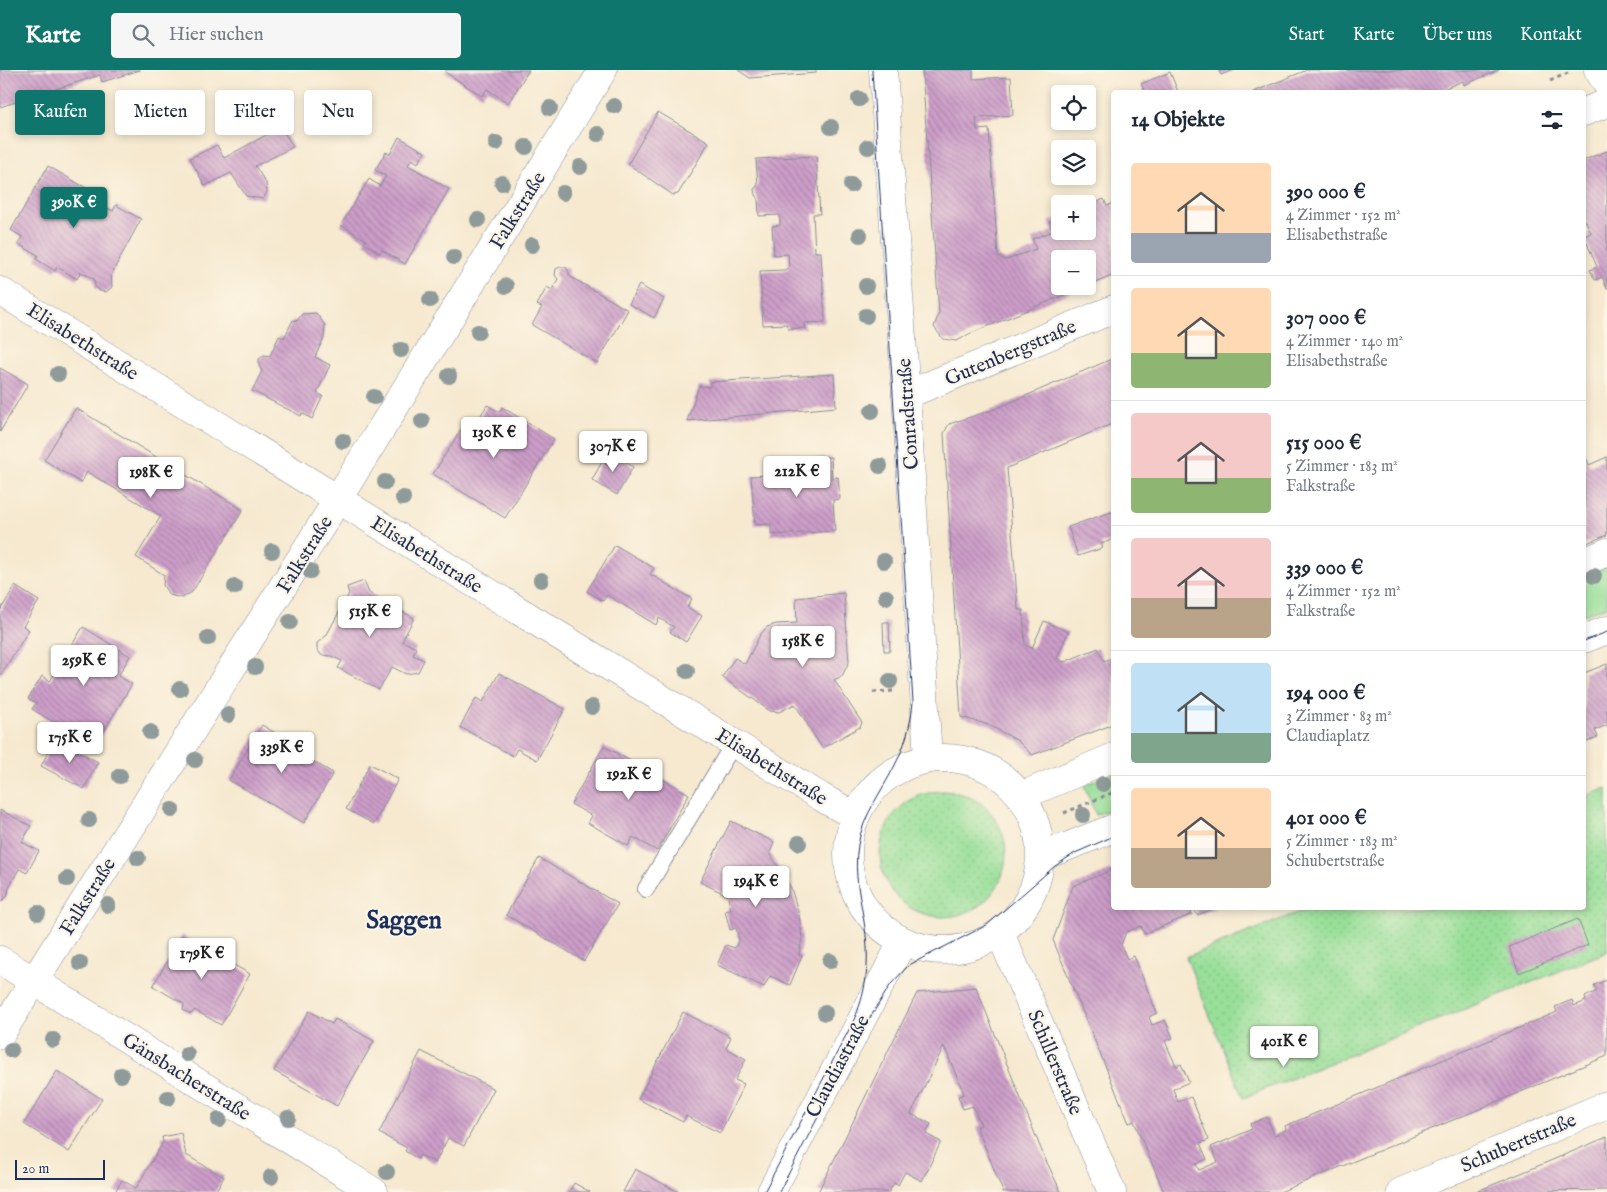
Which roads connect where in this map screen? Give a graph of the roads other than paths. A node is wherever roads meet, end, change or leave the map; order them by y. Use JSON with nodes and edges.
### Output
{"nodes":[{"id":1,"x":603,"y":70,"type":"edge"},
{"id":2,"x":883,"y":70,"type":"edge"},
{"id":3,"x":1585,"y":71,"type":"edge"},
{"id":4,"x":1607,"y":84,"type":"edge"},
{"id":5,"x":1607,"y":103,"type":"edge"},
{"id":6,"x":1586,"y":111,"type":"edge"},
{"id":7,"x":0,"y":291,"type":"edge"},
{"id":8,"x":1111,"y":309,"type":"edge"},
{"id":9,"x":906,"y":395,"type":"junction"},
{"id":10,"x":338,"y":499,"type":"junction"},
{"id":11,"x":1607,"y":552,"type":"edge"},
{"id":12,"x":1586,"y":561,"type":"edge"},
{"id":13,"x":1607,"y":630,"type":"edge"},
{"id":14,"x":1586,"y":638,"type":"edge"},
{"id":15,"x":734,"y":743,"type":"junction"},
{"id":16,"x":928,"y":758,"type":"junction"},
{"id":17,"x":1111,"y":758,"type":"edge"},
{"id":18,"x":1021,"y":796,"type":"junction"},
{"id":19,"x":855,"y":816,"type":"junction"},
{"id":20,"x":1111,"y":829,"type":"edge"},
{"id":21,"x":1041,"y":857,"type":"junction"},
{"id":22,"x":646,"y":889,"type":"dead end"},
{"id":23,"x":1000,"y":933,"type":"junction"},
{"id":24,"x":903,"y":941,"type":"junction"},
{"id":25,"x":0,"y":960,"type":"edge"},
{"id":26,"x":34,"y":981,"type":"junction"},
{"id":27,"x":0,"y":1035,"type":"edge"},
{"id":28,"x":1607,"y":1105,"type":"edge"},
{"id":29,"x":374,"y":1192,"type":"edge"},
{"id":30,"x":771,"y":1192,"type":"edge"},
{"id":31,"x":1112,"y":1192,"type":"edge"},
{"id":32,"x":1401,"y":1192,"type":"edge"}],
"edges":[{"from":1,"to":10,"type":"street","name":"Falkstraße"},
{"from":2,"to":9,"type":"street","name":"Conradstraße"},
{"from":3,"to":4,"type":"street"},
{"from":5,"to":6,"type":"street"},
{"from":7,"to":10,"type":"street","name":"Elisabethstraße"},
{"from":8,"to":9,"type":"street","name":"Gutenbergstraße"},
{"from":9,"to":16,"type":"street","name":"Conradstraße"},
{"from":10,"to":15,"type":"street","name":"Elisabethstraße"},
{"from":10,"to":26,"type":"street","name":"Falkstraße"},
{"from":11,"to":12,"type":"street"},
{"from":13,"to":14,"type":"street"},
{"from":15,"to":19,"type":"street","name":"Elisabethstraße"},
{"from":15,"to":22,"type":"lane"},
{"from":16,"to":18,"type":"street"},
{"from":16,"to":19,"type":"street"},
{"from":17,"to":18,"type":"street"},
{"from":18,"to":21,"type":"street"},
{"from":19,"to":24,"type":"street"},
{"from":20,"to":21,"type":"street"},
{"from":21,"to":23,"type":"street"},
{"from":23,"to":24,"type":"street"},
{"from":23,"to":31,"type":"street","name":"Schillerstraße"},
{"from":24,"to":30,"type":"street","name":"Claudiastraße"},
{"from":25,"to":26,"type":"street","name":"Gänsbacherstraße"},
{"from":26,"to":27,"type":"street","name":"Falkstraße"},
{"from":26,"to":29,"type":"street","name":"Gänsbacherstraße"},
{"from":28,"to":32,"type":"street","name":"Schubertstraße"}]}
